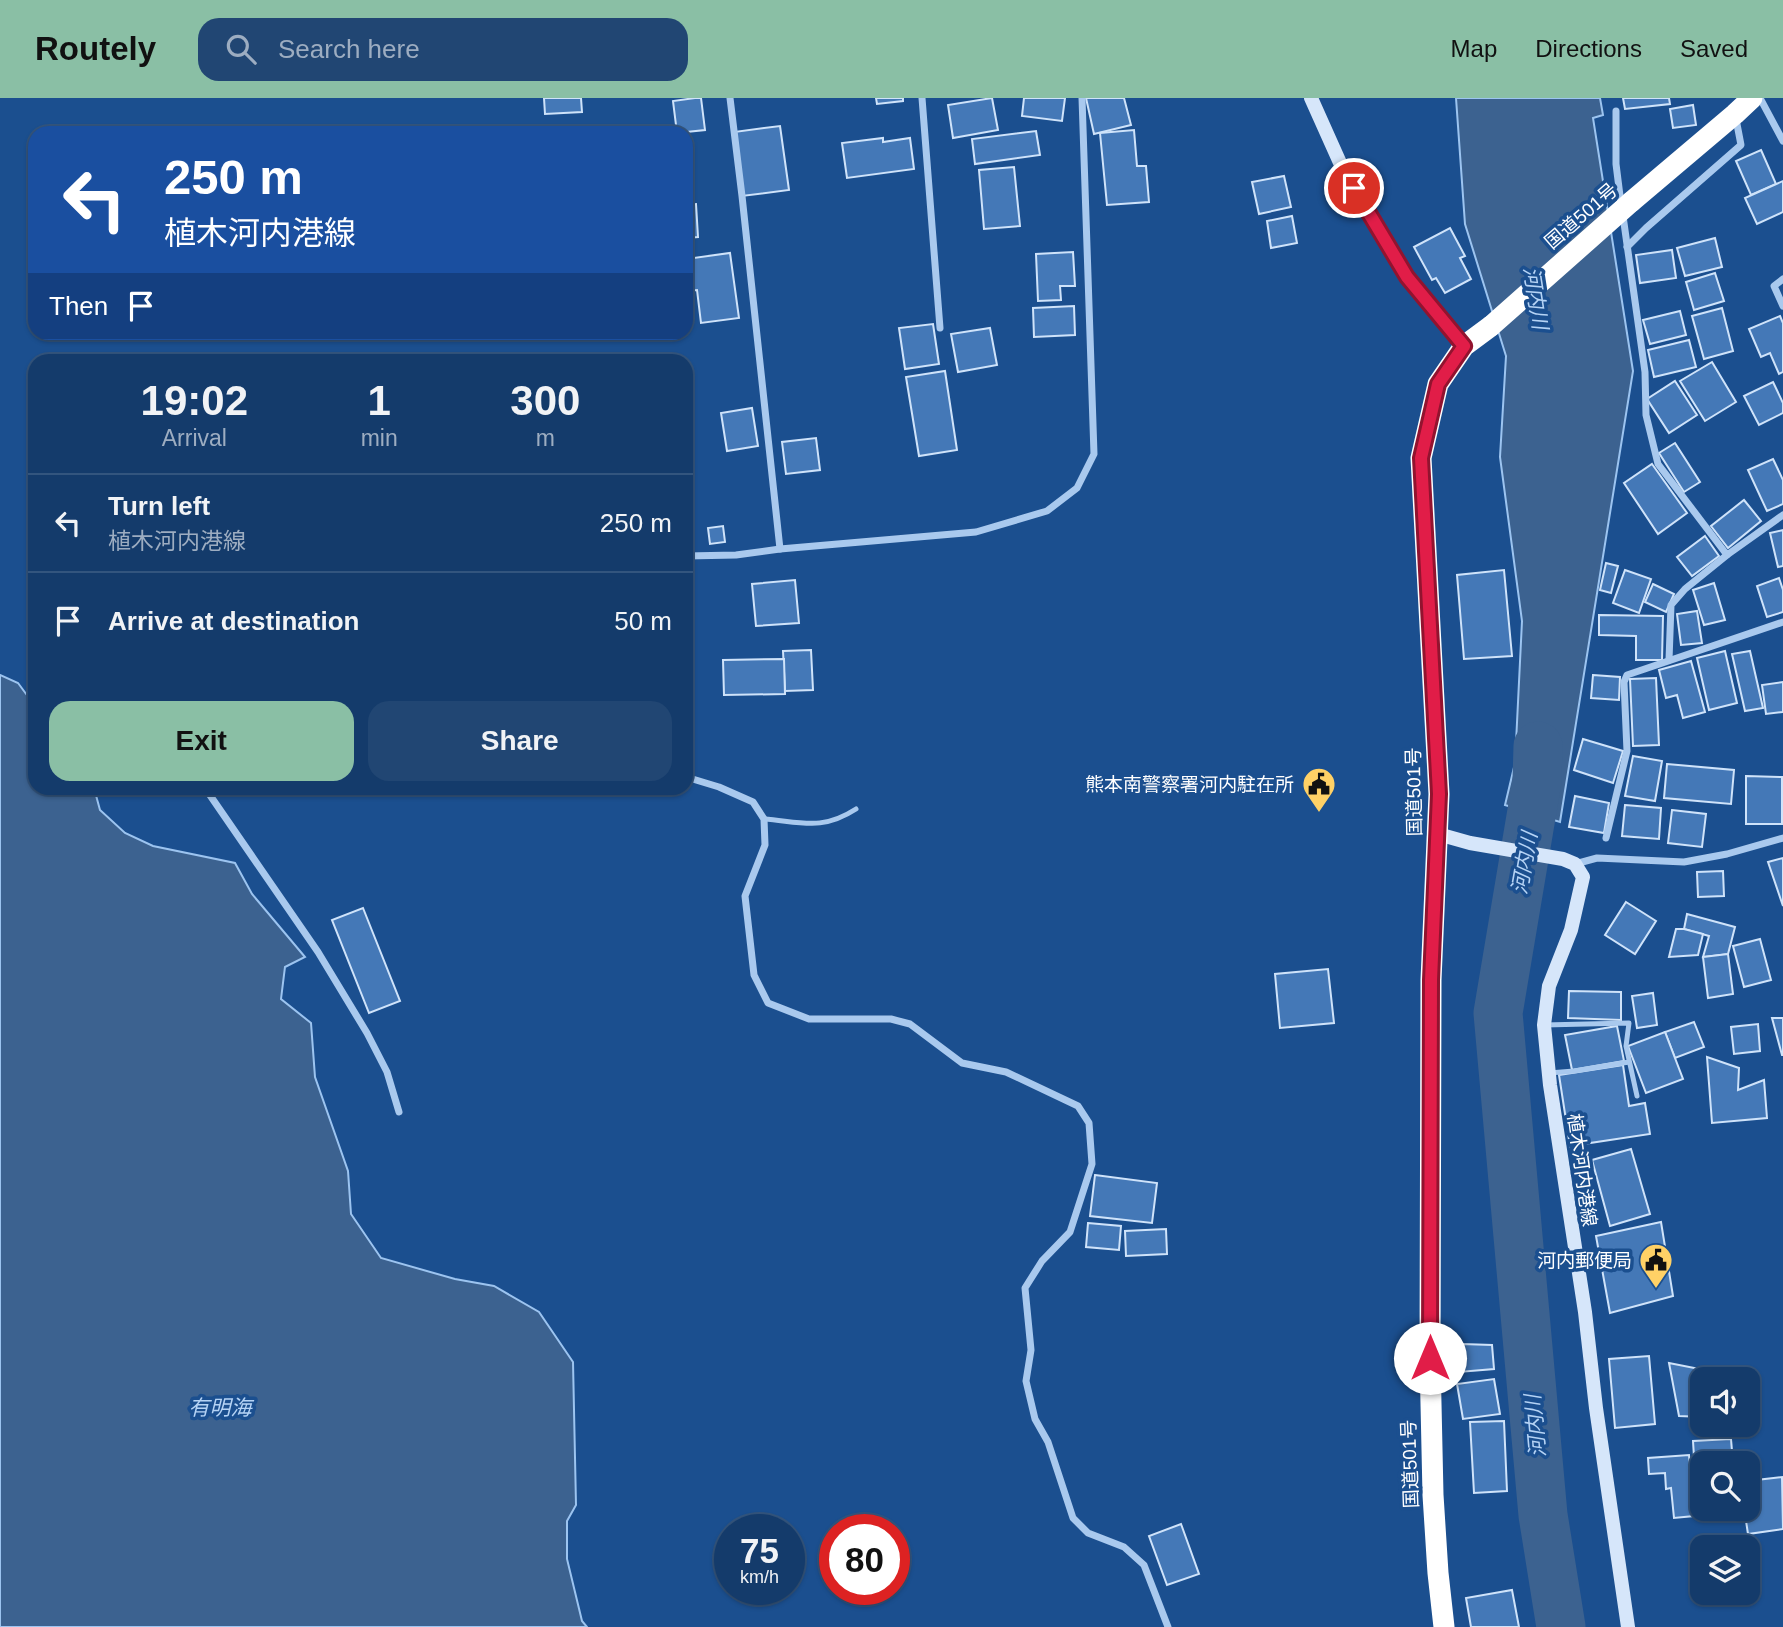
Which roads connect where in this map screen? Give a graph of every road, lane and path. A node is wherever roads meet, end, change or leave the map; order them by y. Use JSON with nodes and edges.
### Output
{"nodes":[{"id":1,"x":730,"y":98,"type":"edge"},
{"id":2,"x":922,"y":98,"type":"edge"},
{"id":3,"x":1082,"y":98,"type":"edge"},
{"id":4,"x":1311,"y":98,"type":"edge"},
{"id":5,"x":1752,"y":98,"type":"edge"},
{"id":6,"x":1760,"y":98,"type":"edge"},
{"id":7,"x":1616,"y":111,"type":"dead end"},
{"id":8,"x":1735,"y":114,"type":"junction"},
{"id":9,"x":1783,"y":141,"type":"edge"},
{"id":10,"x":1628,"y":247,"type":"junction"},
{"id":11,"x":1783,"y":279,"type":"edge"},
{"id":12,"x":1783,"y":306,"type":"edge"},
{"id":13,"x":940,"y":328,"type":"dead end"},
{"id":14,"x":1464,"y":346,"type":"junction"},
{"id":15,"x":1783,"y":515,"type":"edge"},
{"id":16,"x":780,"y":549,"type":"junction"},
{"id":17,"x":1727,"y":555,"type":"junction"},
{"id":18,"x":693,"y":556,"type":"edge"},
{"id":19,"x":1783,"y":622,"type":"edge"},
{"id":20,"x":1669,"y":660,"type":"junction"},
{"id":21,"x":693,"y":779,"type":"edge"},
{"id":22,"x":210,"y":795,"type":"edge"},
{"id":23,"x":856,"y":809,"type":"dead end"},
{"id":24,"x":764,"y":819,"type":"junction"},
{"id":25,"x":1438,"y":834,"type":"junction"},
{"id":26,"x":1606,"y":838,"type":"dead end"},
{"id":27,"x":1783,"y":838,"type":"edge"},
{"id":28,"x":1569,"y":861,"type":"junction"},
{"id":29,"x":1544,"y":1025,"type":"junction"},
{"id":30,"x":1629,"y":1062,"type":"junction"},
{"id":31,"x":1549,"y":1073,"type":"junction"},
{"id":32,"x":1637,"y":1096,"type":"dead end"},
{"id":33,"x":399,"y":1112,"type":"dead end"},
{"id":34,"x":1168,"y":1627,"type":"edge"},
{"id":35,"x":1444,"y":1627,"type":"edge"},
{"id":36,"x":1628,"y":1627,"type":"edge"}],
"edges":[{"from":1,"to":16,"type":"street"},
{"from":2,"to":13,"type":"street"},
{"from":3,"to":16,"type":"street"},
{"from":4,"to":14,"type":"main road"},
{"from":5,"to":8,"type":"highway","name":"国道501号"},
{"from":6,"to":9,"type":"street"},
{"from":7,"to":10,"type":"street"},
{"from":8,"to":10,"type":"street"},
{"from":8,"to":14,"type":"highway","name":"国道501号","bridge":true},
{"from":10,"to":17,"type":"street"},
{"from":11,"to":12,"type":"street"},
{"from":14,"to":25,"type":"highway","name":"国道501号"},
{"from":15,"to":17,"type":"street"},
{"from":16,"to":18,"type":"street"},
{"from":17,"to":20,"type":"street"},
{"from":19,"to":20,"type":"street"},
{"from":20,"to":26,"type":"street"},
{"from":21,"to":24,"type":"street"},
{"from":22,"to":33,"type":"street"},
{"from":23,"to":24,"type":"lane"},
{"from":24,"to":34,"type":"street"},
{"from":25,"to":28,"type":"main road"},
{"from":25,"to":35,"type":"highway","name":"国道501号"},
{"from":27,"to":28,"type":"street"},
{"from":28,"to":29,"type":"main road","name":"植木河内港線"},
{"from":29,"to":30,"type":"lane"},
{"from":29,"to":31,"type":"main road","name":"植木河内港線"},
{"from":30,"to":31,"type":"lane"},
{"from":30,"to":32,"type":"lane"},
{"from":31,"to":36,"type":"main road","name":"植木河内港線"}]}
